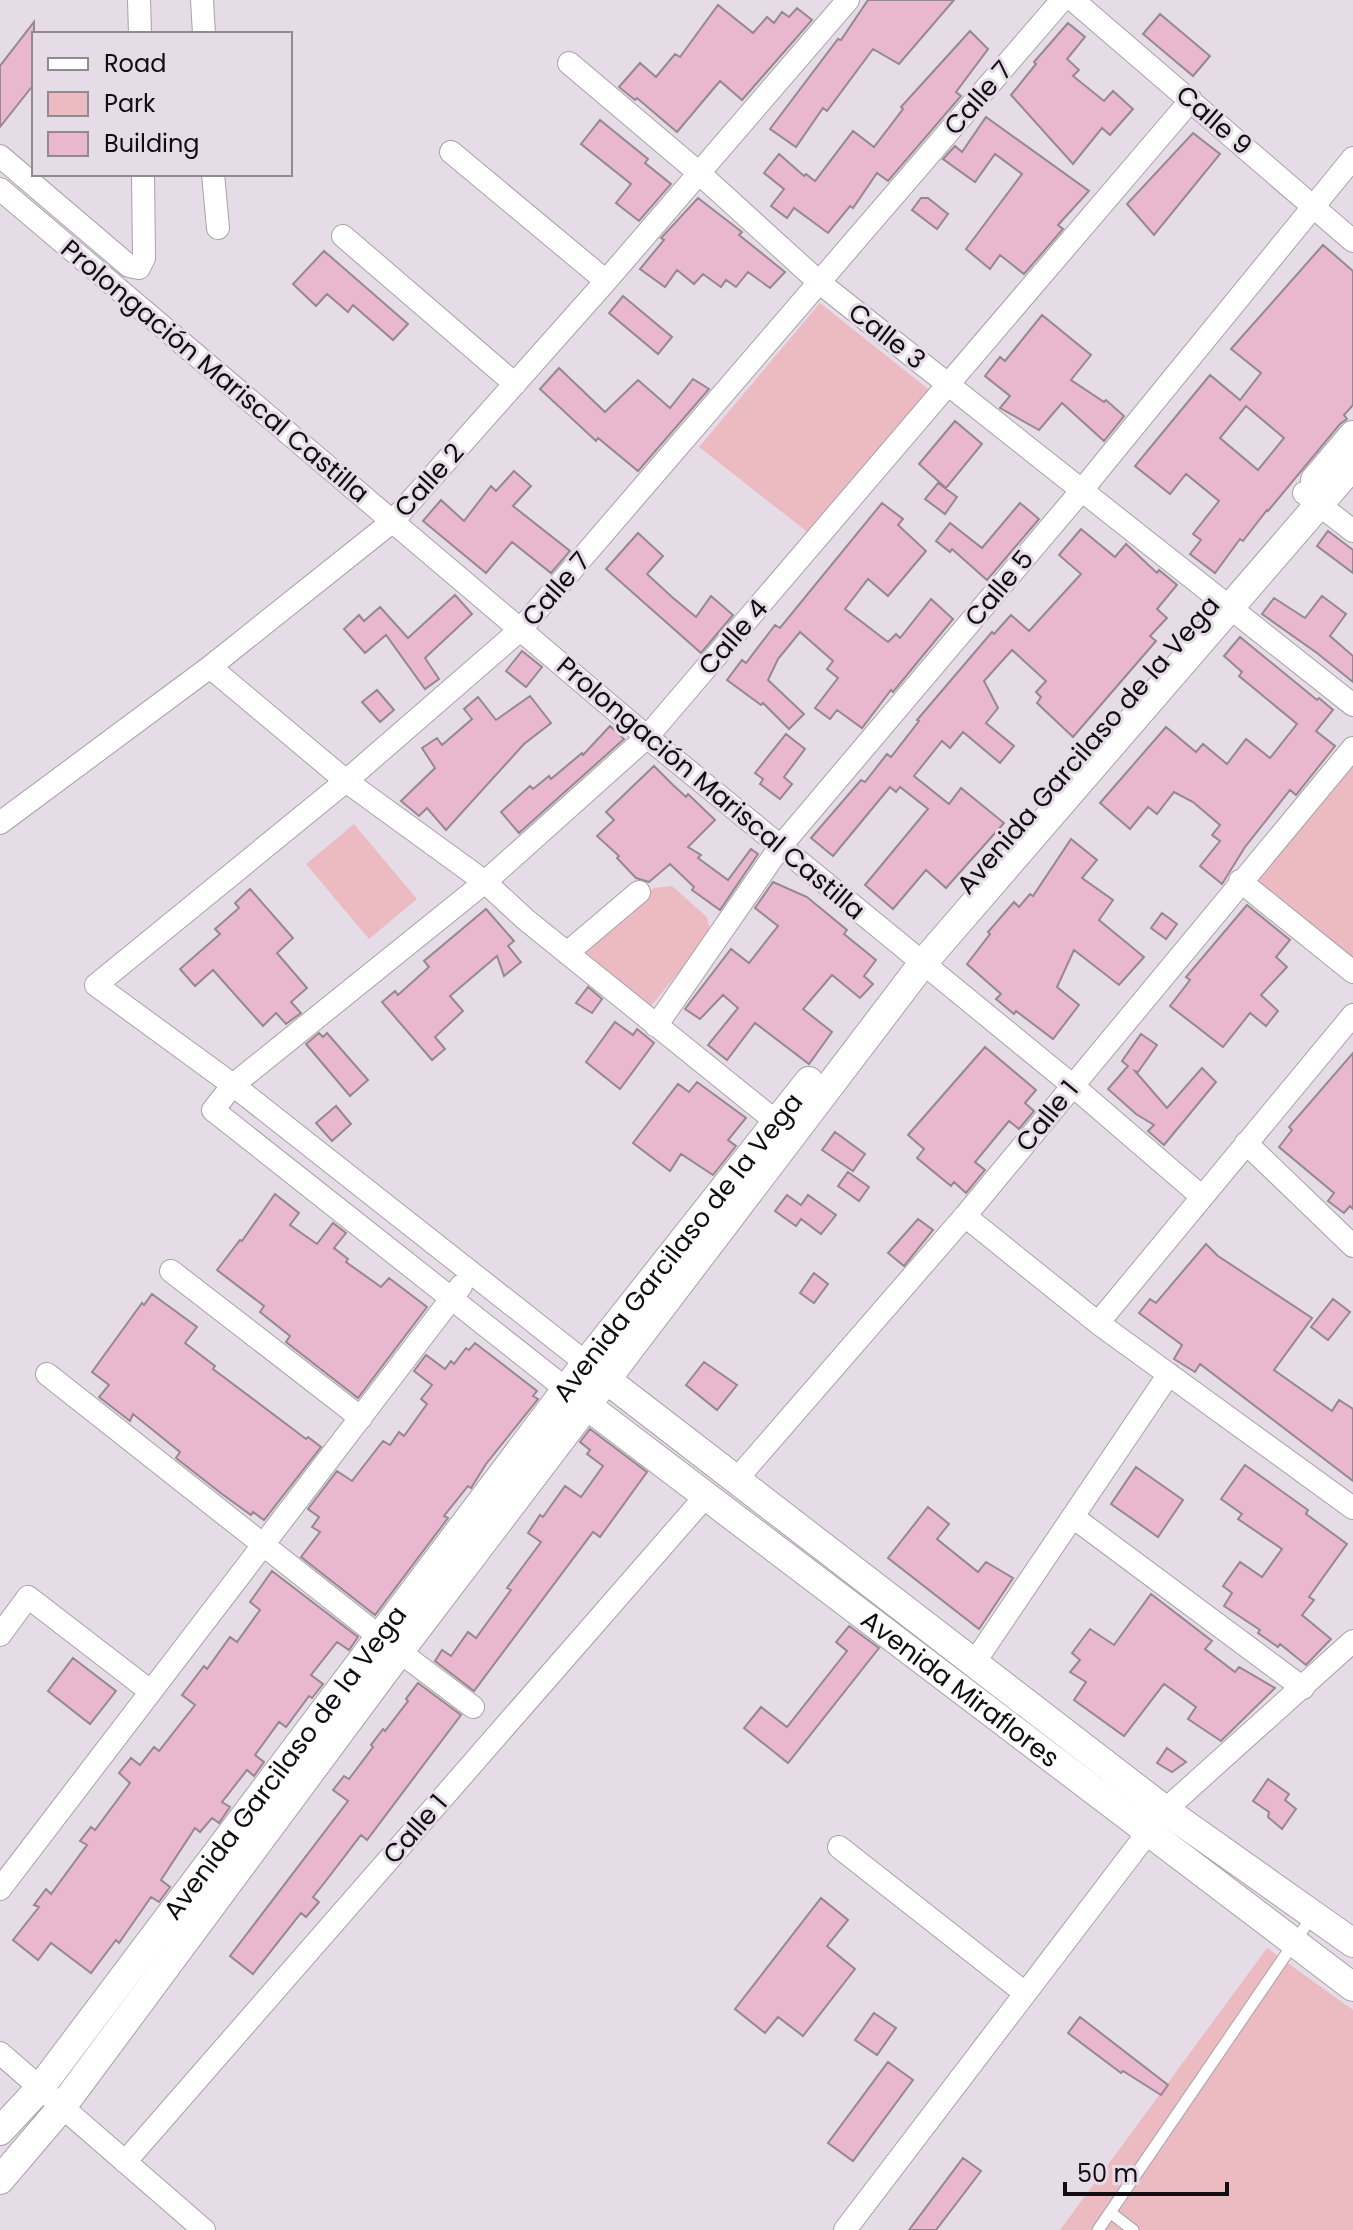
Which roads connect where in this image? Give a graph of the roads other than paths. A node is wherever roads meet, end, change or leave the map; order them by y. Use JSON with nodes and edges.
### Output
{"nodes":[{"id":1,"x":139,"y":0,"type":"edge"},
{"id":2,"x":202,"y":0,"type":"edge"},
{"id":3,"x":848,"y":0,"type":"edge"},
{"id":4,"x":1062,"y":0,"type":"edge"},
{"id":5,"x":1073,"y":0,"type":"edge"},
{"id":6,"x":140,"y":32,"type":"edge"},
{"id":7,"x":204,"y":32,"type":"edge"},
{"id":8,"x":569,"y":63,"type":"dead end"},
{"id":9,"x":1191,"y":100,"type":"junction"},
{"id":10,"x":451,"y":152,"type":"dead end"},
{"id":11,"x":0,"y":156,"type":"edge"},
{"id":12,"x":1353,"y":158,"type":"edge"},
{"id":13,"x":699,"y":173,"type":"junction"},
{"id":14,"x":143,"y":176,"type":"edge"},
{"id":15,"x":213,"y":176,"type":"edge"},
{"id":16,"x":0,"y":189,"type":"edge"},
{"id":17,"x":1313,"y":205,"type":"junction"},
{"id":18,"x":218,"y":228,"type":"dead end"},
{"id":19,"x":343,"y":236,"type":"dead end"},
{"id":20,"x":1353,"y":241,"type":"edge"},
{"id":21,"x":606,"y":281,"type":"junction"},
{"id":22,"x":820,"y":283,"type":"junction"},
{"id":23,"x":515,"y":384,"type":"junction"},
{"id":24,"x":949,"y":385,"type":"junction"},
{"id":25,"x":1353,"y":435,"type":"edge"},
{"id":26,"x":1353,"y":465,"type":"edge"},
{"id":27,"x":1082,"y":490,"type":"junction"},
{"id":28,"x":1312,"y":499,"type":"junction"},
{"id":29,"x":393,"y":521,"type":"junction"},
{"id":30,"x":1353,"y":531,"type":"edge"},
{"id":31,"x":1223,"y":602,"type":"junction"},
{"id":32,"x":520,"y":630,"type":"junction"},
{"id":33,"x":210,"y":667,"type":"junction"},
{"id":34,"x":1353,"y":705,"type":"edge"},
{"id":35,"x":647,"y":737,"type":"junction"},
{"id":36,"x":1353,"y":748,"type":"edge"},
{"id":37,"x":346,"y":781,"type":"junction"},
{"id":38,"x":0,"y":823,"type":"edge"},
{"id":39,"x":780,"y":847,"type":"junction"},
{"id":40,"x":1240,"y":881,"type":"junction"},
{"id":41,"x":485,"y":882,"type":"junction"},
{"id":42,"x":639,"y":892,"type":"dead end"},
{"id":43,"x":567,"y":953,"type":"junction"},
{"id":44,"x":916,"y":958,"type":"junction"},
{"id":45,"x":1353,"y":972,"type":"edge"},
{"id":46,"x":1353,"y":1015,"type":"edge"},
{"id":47,"x":656,"y":1026,"type":"junction"},
{"id":48,"x":233,"y":1085,"type":"junction"},
{"id":49,"x":1072,"y":1085,"type":"junction"},
{"id":50,"x":785,"y":1129,"type":"junction"},
{"id":51,"x":1246,"y":1143,"type":"junction"},
{"id":52,"x":1201,"y":1196,"type":"junction"},
{"id":53,"x":965,"y":1216,"type":"junction"},
{"id":54,"x":1353,"y":1246,"type":"edge"},
{"id":55,"x":171,"y":1271,"type":"dead end"},
{"id":56,"x":472,"y":1272,"type":"junction"},
{"id":57,"x":452,"y":1297,"type":"junction"},
{"id":58,"x":1098,"y":1323,"type":"junction"},
{"id":59,"x":586,"y":1363,"type":"junction"},
{"id":60,"x":47,"y":1374,"type":"dead end"},
{"id":61,"x":1169,"y":1374,"type":"junction"},
{"id":62,"x":608,"y":1381,"type":"junction"},
{"id":63,"x":577,"y":1398,"type":"junction"},
{"id":64,"x":361,"y":1418,"type":"junction"},
{"id":65,"x":736,"y":1480,"type":"junction"},
{"id":66,"x":705,"y":1497,"type":"junction"},
{"id":67,"x":1353,"y":1508,"type":"edge"},
{"id":68,"x":1073,"y":1517,"type":"junction"},
{"id":69,"x":265,"y":1544,"type":"junction"},
{"id":70,"x":0,"y":1635,"type":"edge"},
{"id":71,"x":1353,"y":1641,"type":"edge"},
{"id":72,"x":390,"y":1644,"type":"junction"},
{"id":73,"x":974,"y":1663,"type":"junction"},
{"id":74,"x":1303,"y":1688,"type":"junction"},
{"id":75,"x":150,"y":1691,"type":"junction"},
{"id":76,"x":473,"y":1707,"type":"dead end"},
{"id":77,"x":1156,"y":1821,"type":"junction"},
{"id":78,"x":839,"y":1847,"type":"dead end"},
{"id":79,"x":0,"y":1889,"type":"edge"},
{"id":80,"x":1313,"y":1914,"type":"junction"},
{"id":81,"x":1350,"y":1933,"type":"edge"},
{"id":82,"x":1292,"y":1943,"type":"junction"},
{"id":83,"x":1353,"y":1987,"type":"edge"},
{"id":84,"x":1025,"y":1993,"type":"junction"},
{"id":85,"x":0,"y":2053,"type":"edge"},
{"id":86,"x":40,"y":2088,"type":"junction"},
{"id":87,"x":62,"y":2107,"type":"junction"},
{"id":88,"x":0,"y":2131,"type":"edge"},
{"id":89,"x":125,"y":2162,"type":"junction"},
{"id":90,"x":0,"y":2180,"type":"edge"},
{"id":91,"x":1111,"y":2213,"type":"junction"},
{"id":92,"x":204,"y":2230,"type":"edge"},
{"id":93,"x":845,"y":2230,"type":"edge"},
{"id":94,"x":1098,"y":2230,"type":"edge"},
{"id":95,"x":1133,"y":2230,"type":"edge"}],
"edges":[{"from":1,"to":6,"type":"street"},
{"from":2,"to":7,"type":"street"},
{"from":3,"to":13,"type":"street","name":"Calle 2"},
{"from":4,"to":22,"type":"street","name":"Calle 7"},
{"from":5,"to":9,"type":"street","name":"Calle 9"},
{"from":8,"to":13,"type":"street","name":"Calle 3"},
{"from":9,"to":17,"type":"street","name":"Calle 9"},
{"from":9,"to":24,"type":"street","name":"Calle 4"},
{"from":10,"to":21,"type":"street"},
{"from":11,"to":14,"type":"street"},
{"from":12,"to":17,"type":"street","name":"Calle 5"},
{"from":13,"to":21,"type":"street","name":"Calle 2"},
{"from":13,"to":22,"type":"street","name":"Calle 3"},
{"from":15,"to":18,"type":"street"},
{"from":16,"to":29,"type":"street","name":"Prolongación Mariscal Castilla"},
{"from":17,"to":20,"type":"street","name":"Calle 9"},
{"from":17,"to":27,"type":"street","name":"Calle 5"},
{"from":19,"to":23,"type":"street"},
{"from":21,"to":23,"type":"street","name":"Calle 2"},
{"from":22,"to":24,"type":"street","name":"Calle 3"},
{"from":22,"to":32,"type":"street","name":"Calle 7"},
{"from":23,"to":29,"type":"street","name":"Calle 2"},
{"from":24,"to":27,"type":"street","name":"Calle 3"},
{"from":24,"to":35,"type":"street","name":"Calle 4"},
{"from":25,"to":28,"type":"street","name":"Avenida Garcilaso de la Vega"},
{"from":26,"to":28,"type":"street","name":"Avenida Garcilaso de la Vega"},
{"from":27,"to":31,"type":"street","name":"Calle 3"},
{"from":27,"to":39,"type":"street","name":"Calle 5"},
{"from":28,"to":30,"type":"street"},
{"from":28,"to":31,"type":"street","name":"Avenida Garcilaso de la Vega"},
{"from":29,"to":32,"type":"street","name":"Prolongación Mariscal Castilla"},
{"from":29,"to":33,"type":"street","name":"Calle 2"},
{"from":31,"to":34,"type":"street"},
{"from":31,"to":44,"type":"street","name":"Avenida Garcilaso de la Vega"},
{"from":32,"to":35,"type":"street","name":"Prolongación Mariscal Castilla"},
{"from":32,"to":37,"type":"street","name":"Calle 7"},
{"from":33,"to":37,"type":"street"},
{"from":33,"to":38,"type":"street","name":"Calle 2"},
{"from":35,"to":39,"type":"street","name":"Prolongación Mariscal Castilla"},
{"from":35,"to":41,"type":"street","name":"Calle 4"},
{"from":36,"to":40,"type":"street","name":"Calle 1"},
{"from":37,"to":41,"type":"street"},
{"from":37,"to":48,"type":"street","name":"Calle 7"},
{"from":39,"to":44,"type":"street","name":"Prolongación Mariscal Castilla"},
{"from":39,"to":47,"type":"street","name":"Calle 5"},
{"from":40,"to":45,"type":"street"},
{"from":40,"to":49,"type":"street","name":"Calle 1"},
{"from":41,"to":43,"type":"street"},
{"from":41,"to":48,"type":"street","name":"Calle 4"},
{"from":42,"to":43,"type":"street"},
{"from":43,"to":47,"type":"street"},
{"from":44,"to":49,"type":"street","name":"Prolongación Mariscal Castilla"},
{"from":44,"to":50,"type":"street","name":"Avenida Garcilaso de la Vega"},
{"from":46,"to":51,"type":"street"},
{"from":47,"to":50,"type":"street"},
{"from":48,"to":56,"type":"street"},
{"from":48,"to":57,"type":"street","name":"Calle 4"},
{"from":49,"to":52,"type":"street","name":"Prolongación Mariscal Castilla"},
{"from":49,"to":53,"type":"street","name":"Calle 1"},
{"from":50,"to":59,"type":"street","name":"Avenida Garcilaso de la Vega"},
{"from":50,"to":62,"type":"street","name":"Avenida Garcilaso de la Vega"},
{"from":51,"to":52,"type":"street"},
{"from":51,"to":54,"type":"street"},
{"from":52,"to":58,"type":"street"},
{"from":53,"to":58,"type":"street"},
{"from":53,"to":65,"type":"street","name":"Calle 1"},
{"from":55,"to":64,"type":"street"},
{"from":56,"to":57,"type":"street"},
{"from":56,"to":59,"type":"street"},
{"from":57,"to":63,"type":"street"},
{"from":57,"to":64,"type":"street"},
{"from":58,"to":61,"type":"street"},
{"from":59,"to":62,"type":"street","name":"Avenida Miraflores"},
{"from":59,"to":63,"type":"street","name":"Avenida Garcilaso de la Vega"},
{"from":60,"to":69,"type":"street"},
{"from":61,"to":67,"type":"street"},
{"from":61,"to":68,"type":"street"},
{"from":62,"to":63,"type":"street","name":"Avenida Garcilaso de la Vega"},
{"from":62,"to":65,"type":"street","name":"Avenida Miraflores"},
{"from":63,"to":66,"type":"street","name":"Avenida Miraflores"},
{"from":63,"to":72,"type":"street","name":"Avenida Garcilaso de la Vega"},
{"from":64,"to":69,"type":"street"},
{"from":65,"to":73,"type":"street","name":"Avenida Miraflores"},
{"from":66,"to":77,"type":"street","name":"Avenida Miraflores"},
{"from":66,"to":89,"type":"street","name":"Calle 1"},
{"from":68,"to":73,"type":"street"},
{"from":68,"to":74,"type":"street"},
{"from":69,"to":72,"type":"street"},
{"from":69,"to":75,"type":"street"},
{"from":70,"to":75,"type":"street"},
{"from":71,"to":74,"type":"street"},
{"from":72,"to":76,"type":"street"},
{"from":72,"to":86,"type":"street","name":"Avenida Garcilaso de la Vega"},
{"from":72,"to":87,"type":"street"},
{"from":73,"to":77,"type":"street","name":"Avenida Miraflores"},
{"from":74,"to":77,"type":"street"},
{"from":75,"to":79,"type":"street"},
{"from":77,"to":80,"type":"street","name":"Avenida Miraflores"},
{"from":77,"to":82,"type":"street","name":"Avenida Miraflores"},
{"from":77,"to":84,"type":"street"},
{"from":78,"to":84,"type":"street"},
{"from":80,"to":81,"type":"street","name":"Avenida Miraflores"},
{"from":80,"to":82,"type":"lane"},
{"from":82,"to":83,"type":"street","name":"Avenida Miraflores"},
{"from":82,"to":91,"type":"lane"},
{"from":84,"to":93,"type":"street"},
{"from":85,"to":86,"type":"street"},
{"from":86,"to":87,"type":"street"},
{"from":86,"to":88,"type":"street","name":"Avenida Garcilaso de la Vega"},
{"from":87,"to":89,"type":"street"},
{"from":87,"to":90,"type":"street"},
{"from":89,"to":92,"type":"street"},
{"from":91,"to":94,"type":"lane"},
{"from":91,"to":95,"type":"lane"}]}
